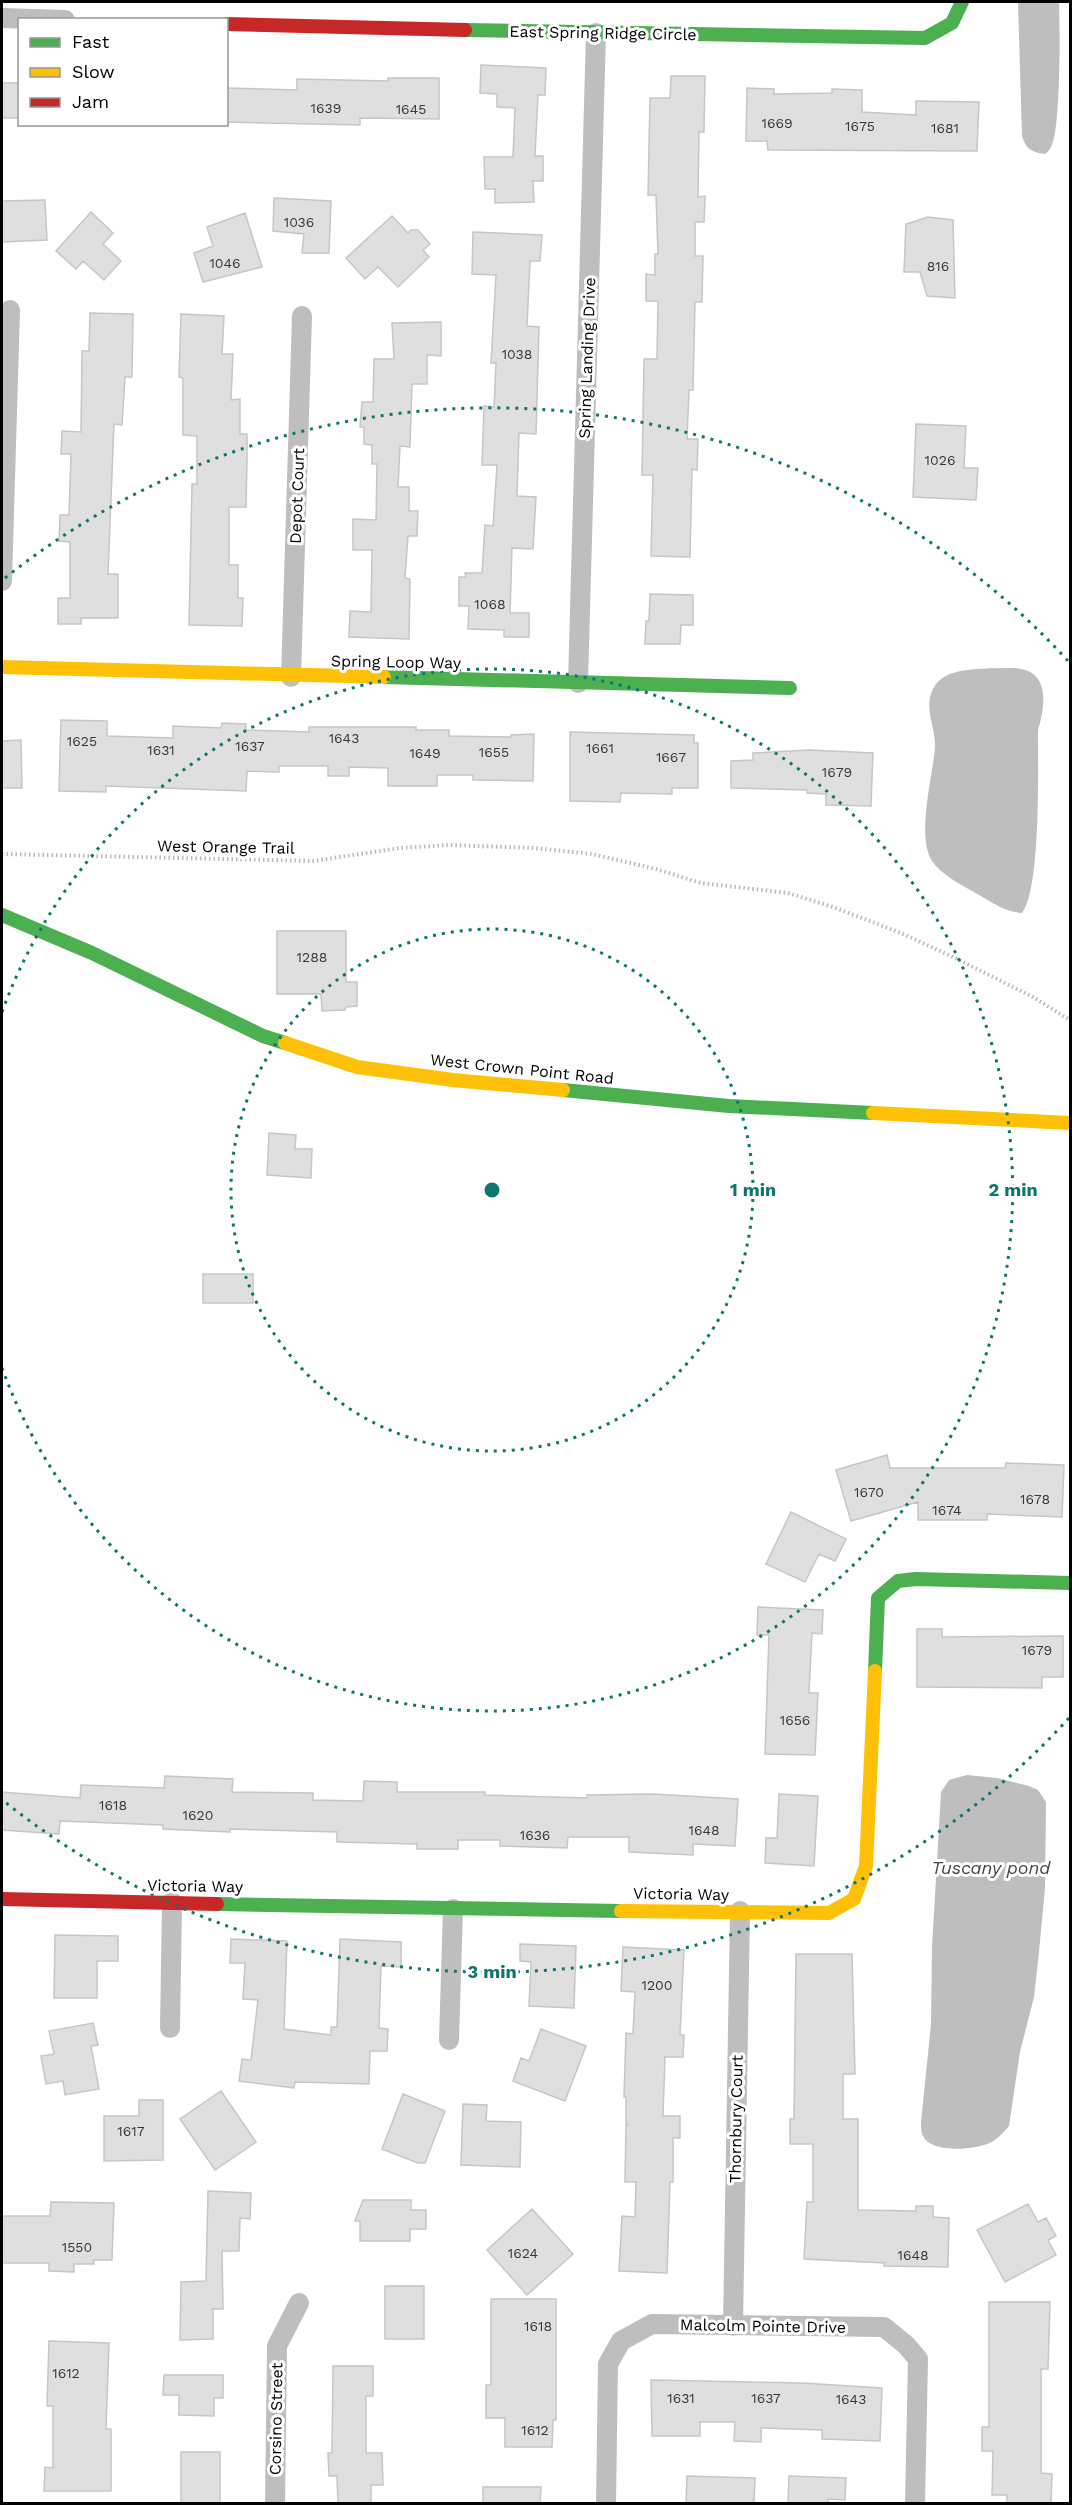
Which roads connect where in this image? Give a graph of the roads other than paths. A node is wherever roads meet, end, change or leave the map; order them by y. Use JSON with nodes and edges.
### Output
{"nodes":[{"id":1,"x":962,"y":2,"type":"edge"},
{"id":2,"x":2,"y":18,"type":"edge"},
{"id":3,"x":18,"y":19,"type":"edge"},
{"id":4,"x":228,"y":24,"type":"edge"},
{"id":5,"x":596,"y":33,"type":"junction"},
{"id":6,"x":10,"y":310,"type":"dead end"},
{"id":7,"x":302,"y":316,"type":"dead end"},
{"id":8,"x":2,"y":581,"type":"edge"},
{"id":9,"x":2,"y":668,"type":"edge"},
{"id":10,"x":291,"y":677,"type":"junction"},
{"id":11,"x":578,"y":683,"type":"junction"},
{"id":12,"x":790,"y":688,"type":"dead end"},
{"id":13,"x":2,"y":915,"type":"edge"},
{"id":14,"x":1071,"y":1123,"type":"edge"},
{"id":15,"x":1071,"y":1583,"type":"edge"},
{"id":16,"x":2,"y":1899,"type":"edge"},
{"id":17,"x":172,"y":1902,"type":"junction"},
{"id":18,"x":453,"y":1909,"type":"junction"},
{"id":19,"x":740,"y":1911,"type":"junction"},
{"id":20,"x":170,"y":2028,"type":"dead end"},
{"id":21,"x":449,"y":2040,"type":"dead end"},
{"id":22,"x":299,"y":2303,"type":"dead end"},
{"id":23,"x":733,"y":2326,"type":"junction"},
{"id":24,"x":275,"y":2504,"type":"edge"},
{"id":25,"x":606,"y":2504,"type":"edge"},
{"id":26,"x":915,"y":2504,"type":"edge"}],
"edges":[{"from":1,"to":5,"type":"street","name":"East Spring Ridge Circle"},
{"from":2,"to":3,"type":"street"},
{"from":4,"to":5,"type":"street","name":"East Spring Ridge Circle"},
{"from":5,"to":11,"type":"street","name":"Spring Landing Drive"},
{"from":6,"to":8,"type":"street"},
{"from":7,"to":10,"type":"street","name":"Depot Court"},
{"from":9,"to":10,"type":"street","name":"Spring Loop Way"},
{"from":10,"to":11,"type":"street","name":"Spring Loop Way"},
{"from":11,"to":12,"type":"street","name":"Spring Loop Way"},
{"from":13,"to":14,"type":"street","name":"West Crown Point Road"},
{"from":15,"to":19,"type":"street","name":"Victoria Way"},
{"from":16,"to":17,"type":"street","name":"Victoria Way"},
{"from":17,"to":18,"type":"street","name":"Victoria Way"},
{"from":17,"to":20,"type":"street"},
{"from":18,"to":19,"type":"street","name":"Victoria Way"},
{"from":18,"to":21,"type":"street"},
{"from":19,"to":23,"type":"street","name":"Thornbury Court"},
{"from":22,"to":24,"type":"street","name":"Corsino Street"},
{"from":23,"to":25,"type":"street","name":"Malcolm Pointe Drive"},
{"from":23,"to":26,"type":"street","name":"Malcolm Pointe Drive"}]}
